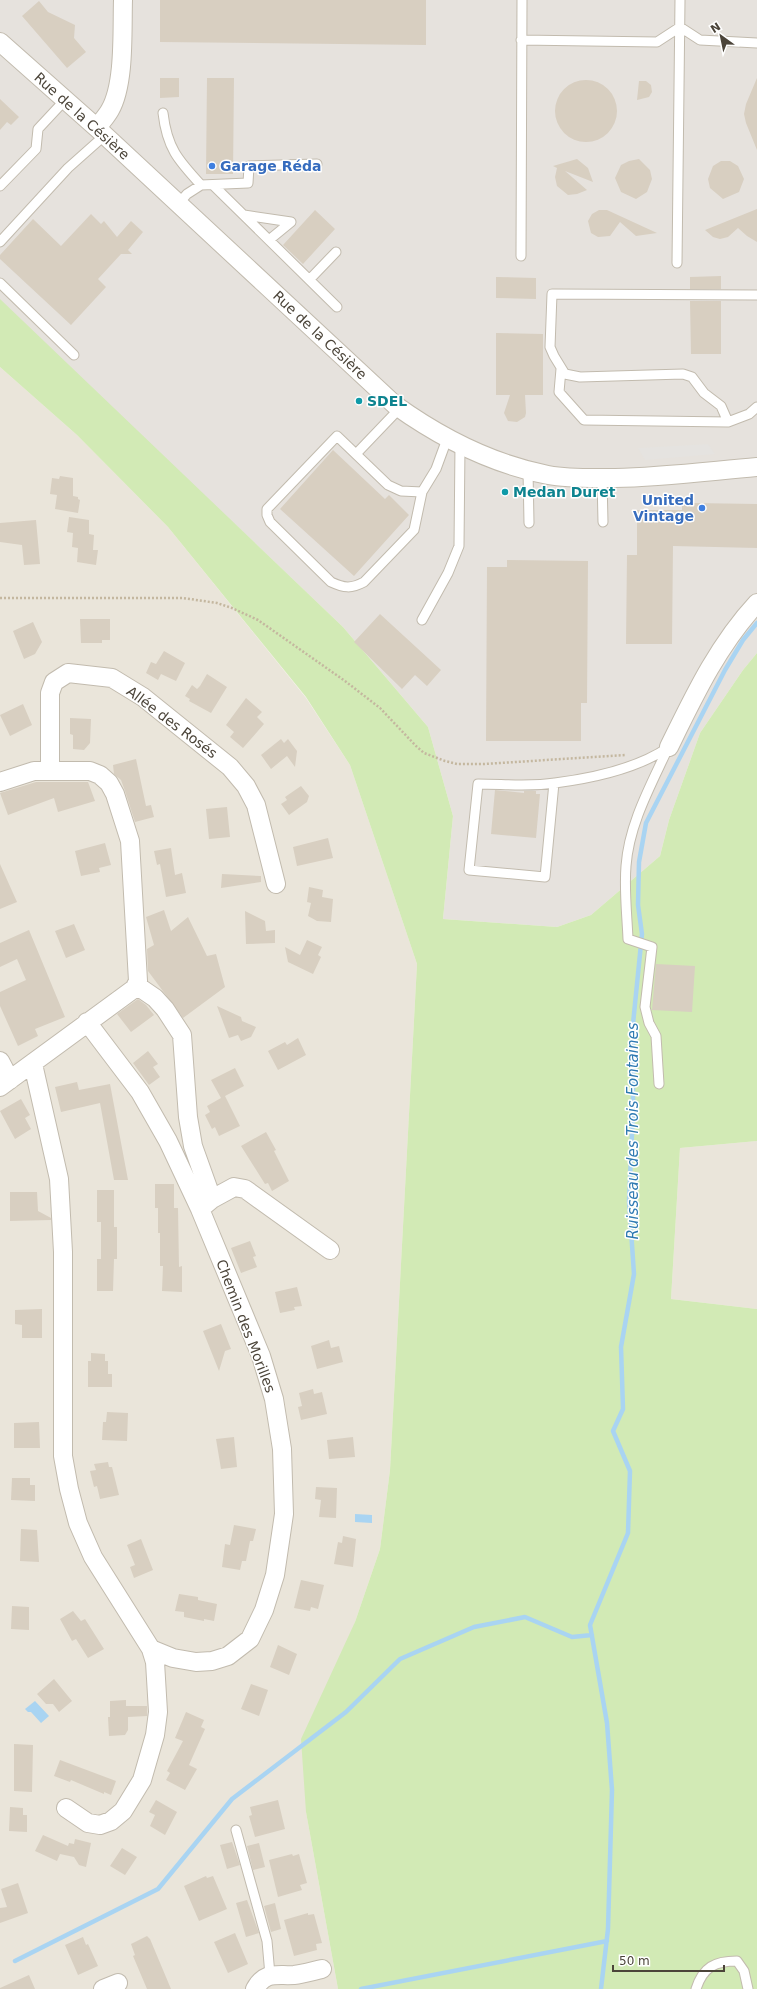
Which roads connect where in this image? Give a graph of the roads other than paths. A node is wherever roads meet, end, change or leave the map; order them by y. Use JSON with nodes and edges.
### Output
{"nodes":[{"id":1,"x":122,"y":0,"type":"edge"},
{"id":2,"x":522,"y":0,"type":"edge"},
{"id":3,"x":680,"y":0,"type":"edge"},
{"id":4,"x":680,"y":27,"type":"junction"},
{"id":5,"x":521,"y":40,"type":"junction"},
{"id":6,"x":0,"y":42,"type":"edge"},
{"id":7,"x":757,"y":42,"type":"edge"},
{"id":8,"x":65,"y":100,"type":"junction"},
{"id":9,"x":163,"y":113,"type":"dead end"},
{"id":10,"x":101,"y":132,"type":"junction"},
{"id":11,"x":317,"y":164,"type":"dead end"},
{"id":12,"x":213,"y":184,"type":"junction"},
{"id":13,"x":201,"y":185,"type":"junction"},
{"id":14,"x":0,"y":186,"type":"edge"},
{"id":15,"x":178,"y":204,"type":"junction"},
{"id":16,"x":244,"y":215,"type":"junction"},
{"id":17,"x":270,"y":240,"type":"junction"},
{"id":18,"x":0,"y":242,"type":"edge"},
{"id":19,"x":336,"y":252,"type":"dead end"},
{"id":20,"x":521,"y":256,"type":"dead end"},
{"id":21,"x":677,"y":263,"type":"dead end"},
{"id":22,"x":310,"y":280,"type":"junction"},
{"id":23,"x":0,"y":283,"type":"edge"},
{"id":24,"x":757,"y":295,"type":"edge"},
{"id":25,"x":337,"y":307,"type":"dead end"},
{"id":26,"x":74,"y":355,"type":"dead end"},
{"id":27,"x":561,"y":368,"type":"junction"},
{"id":28,"x":757,"y":407,"type":"edge"},
{"id":29,"x":400,"y":409,"type":"junction"},
{"id":30,"x":728,"y":422,"type":"junction"},
{"id":31,"x":454,"y":442,"type":"junction"},
{"id":32,"x":356,"y":454,"type":"junction"},
{"id":33,"x":757,"y":467,"type":"edge"},
{"id":34,"x":528,"y":470,"type":"junction"},
{"id":35,"x":602,"y":478,"type":"junction"},
{"id":36,"x":422,"y":492,"type":"junction"},
{"id":37,"x":603,"y":522,"type":"dead end"},
{"id":38,"x":529,"y":523,"type":"dead end"},
{"id":39,"x":757,"y":603,"type":"edge"},
{"id":40,"x":422,"y":620,"type":"dead end"},
{"id":41,"x":669,"y":747,"type":"junction"},
{"id":42,"x":50,"y":771,"type":"junction"},
{"id":43,"x":0,"y":782,"type":"edge"},
{"id":44,"x":554,"y":783,"type":"junction"},
{"id":45,"x":276,"y":884,"type":"dead end"},
{"id":46,"x":136,"y":985,"type":"junction"},
{"id":47,"x":87,"y":1022,"type":"junction"},
{"id":48,"x":0,"y":1061,"type":"edge"},
{"id":49,"x":33,"y":1064,"type":"junction"},
{"id":50,"x":5,"y":1083,"type":"edge"},
{"id":51,"x":659,"y":1084,"type":"dead end"},
{"id":52,"x":206,"y":1204,"type":"junction"},
{"id":53,"x":330,"y":1250,"type":"dead end"},
{"id":54,"x":151,"y":1649,"type":"junction"},
{"id":55,"x":66,"y":1808,"type":"dead end"},
{"id":56,"x":236,"y":1830,"type":"dead end"},
{"id":57,"x":322,"y":1969,"type":"dead end"},
{"id":58,"x":270,"y":1975,"type":"junction"},
{"id":59,"x":255,"y":1989,"type":"edge"},
{"id":60,"x":696,"y":1989,"type":"edge"},
{"id":61,"x":748,"y":1989,"type":"edge"}],
"edges":[{"from":1,"to":10,"type":"street"},
{"from":2,"to":5,"type":"lane"},
{"from":3,"to":4,"type":"lane"},
{"from":4,"to":5,"type":"lane"},
{"from":4,"to":7,"type":"lane"},
{"from":4,"to":21,"type":"lane"},
{"from":5,"to":20,"type":"lane"},
{"from":6,"to":8,"type":"street","name":"Rue de la Césière"},
{"from":8,"to":10,"type":"street","name":"Rue de la Césière"},
{"from":8,"to":14,"type":"lane"},
{"from":9,"to":13,"type":"lane"},
{"from":10,"to":15,"type":"street","name":"Rue de la Césière"},
{"from":10,"to":18,"type":"lane"},
{"from":11,"to":12,"type":"lane"},
{"from":12,"to":13,"type":"lane"},
{"from":12,"to":16,"type":"lane"},
{"from":13,"to":15,"type":"lane"},
{"from":15,"to":29,"type":"street","name":"Rue de la Césière"},
{"from":16,"to":17,"type":"lane"},
{"from":16,"to":17,"type":"lane"},
{"from":17,"to":22,"type":"lane"},
{"from":19,"to":22,"type":"lane"},
{"from":22,"to":25,"type":"lane"},
{"from":23,"to":26,"type":"lane"},
{"from":24,"to":27,"type":"lane"},
{"from":27,"to":30,"type":"lane"},
{"from":27,"to":30,"type":"lane"},
{"from":28,"to":30,"type":"lane"},
{"from":29,"to":31,"type":"street","name":"Rue de la Césière"},
{"from":29,"to":32,"type":"lane"},
{"from":31,"to":34,"type":"street","name":"Rue de la Césière"},
{"from":31,"to":36,"type":"lane"},
{"from":31,"to":40,"type":"lane"},
{"from":32,"to":36,"type":"lane"},
{"from":32,"to":36,"type":"lane"},
{"from":33,"to":35,"type":"street","name":"Rue de la Césière"},
{"from":34,"to":35,"type":"street","name":"Rue de la Césière"},
{"from":34,"to":38,"type":"lane"},
{"from":35,"to":37,"type":"lane"},
{"from":39,"to":41,"type":"street"},
{"from":41,"to":44,"type":"lane"},
{"from":41,"to":51,"type":"lane"},
{"from":42,"to":43,"type":"street"},
{"from":42,"to":45,"type":"street","name":"Allée des Rosés"},
{"from":42,"to":46,"type":"street"},
{"from":44,"to":44,"type":"lane"},
{"from":46,"to":47,"type":"street"},
{"from":46,"to":52,"type":"street"},
{"from":47,"to":49,"type":"street"},
{"from":47,"to":52,"type":"street","name":"Chemin des Morilles"},
{"from":48,"to":50,"type":"street"},
{"from":49,"to":50,"type":"street"},
{"from":49,"to":54,"type":"street"},
{"from":52,"to":53,"type":"street"},
{"from":52,"to":54,"type":"street","name":"Chemin des Morilles"},
{"from":54,"to":55,"type":"street"},
{"from":56,"to":58,"type":"lane"},
{"from":57,"to":58,"type":"street"},
{"from":58,"to":59,"type":"street"},
{"from":60,"to":61,"type":"lane"}]}
